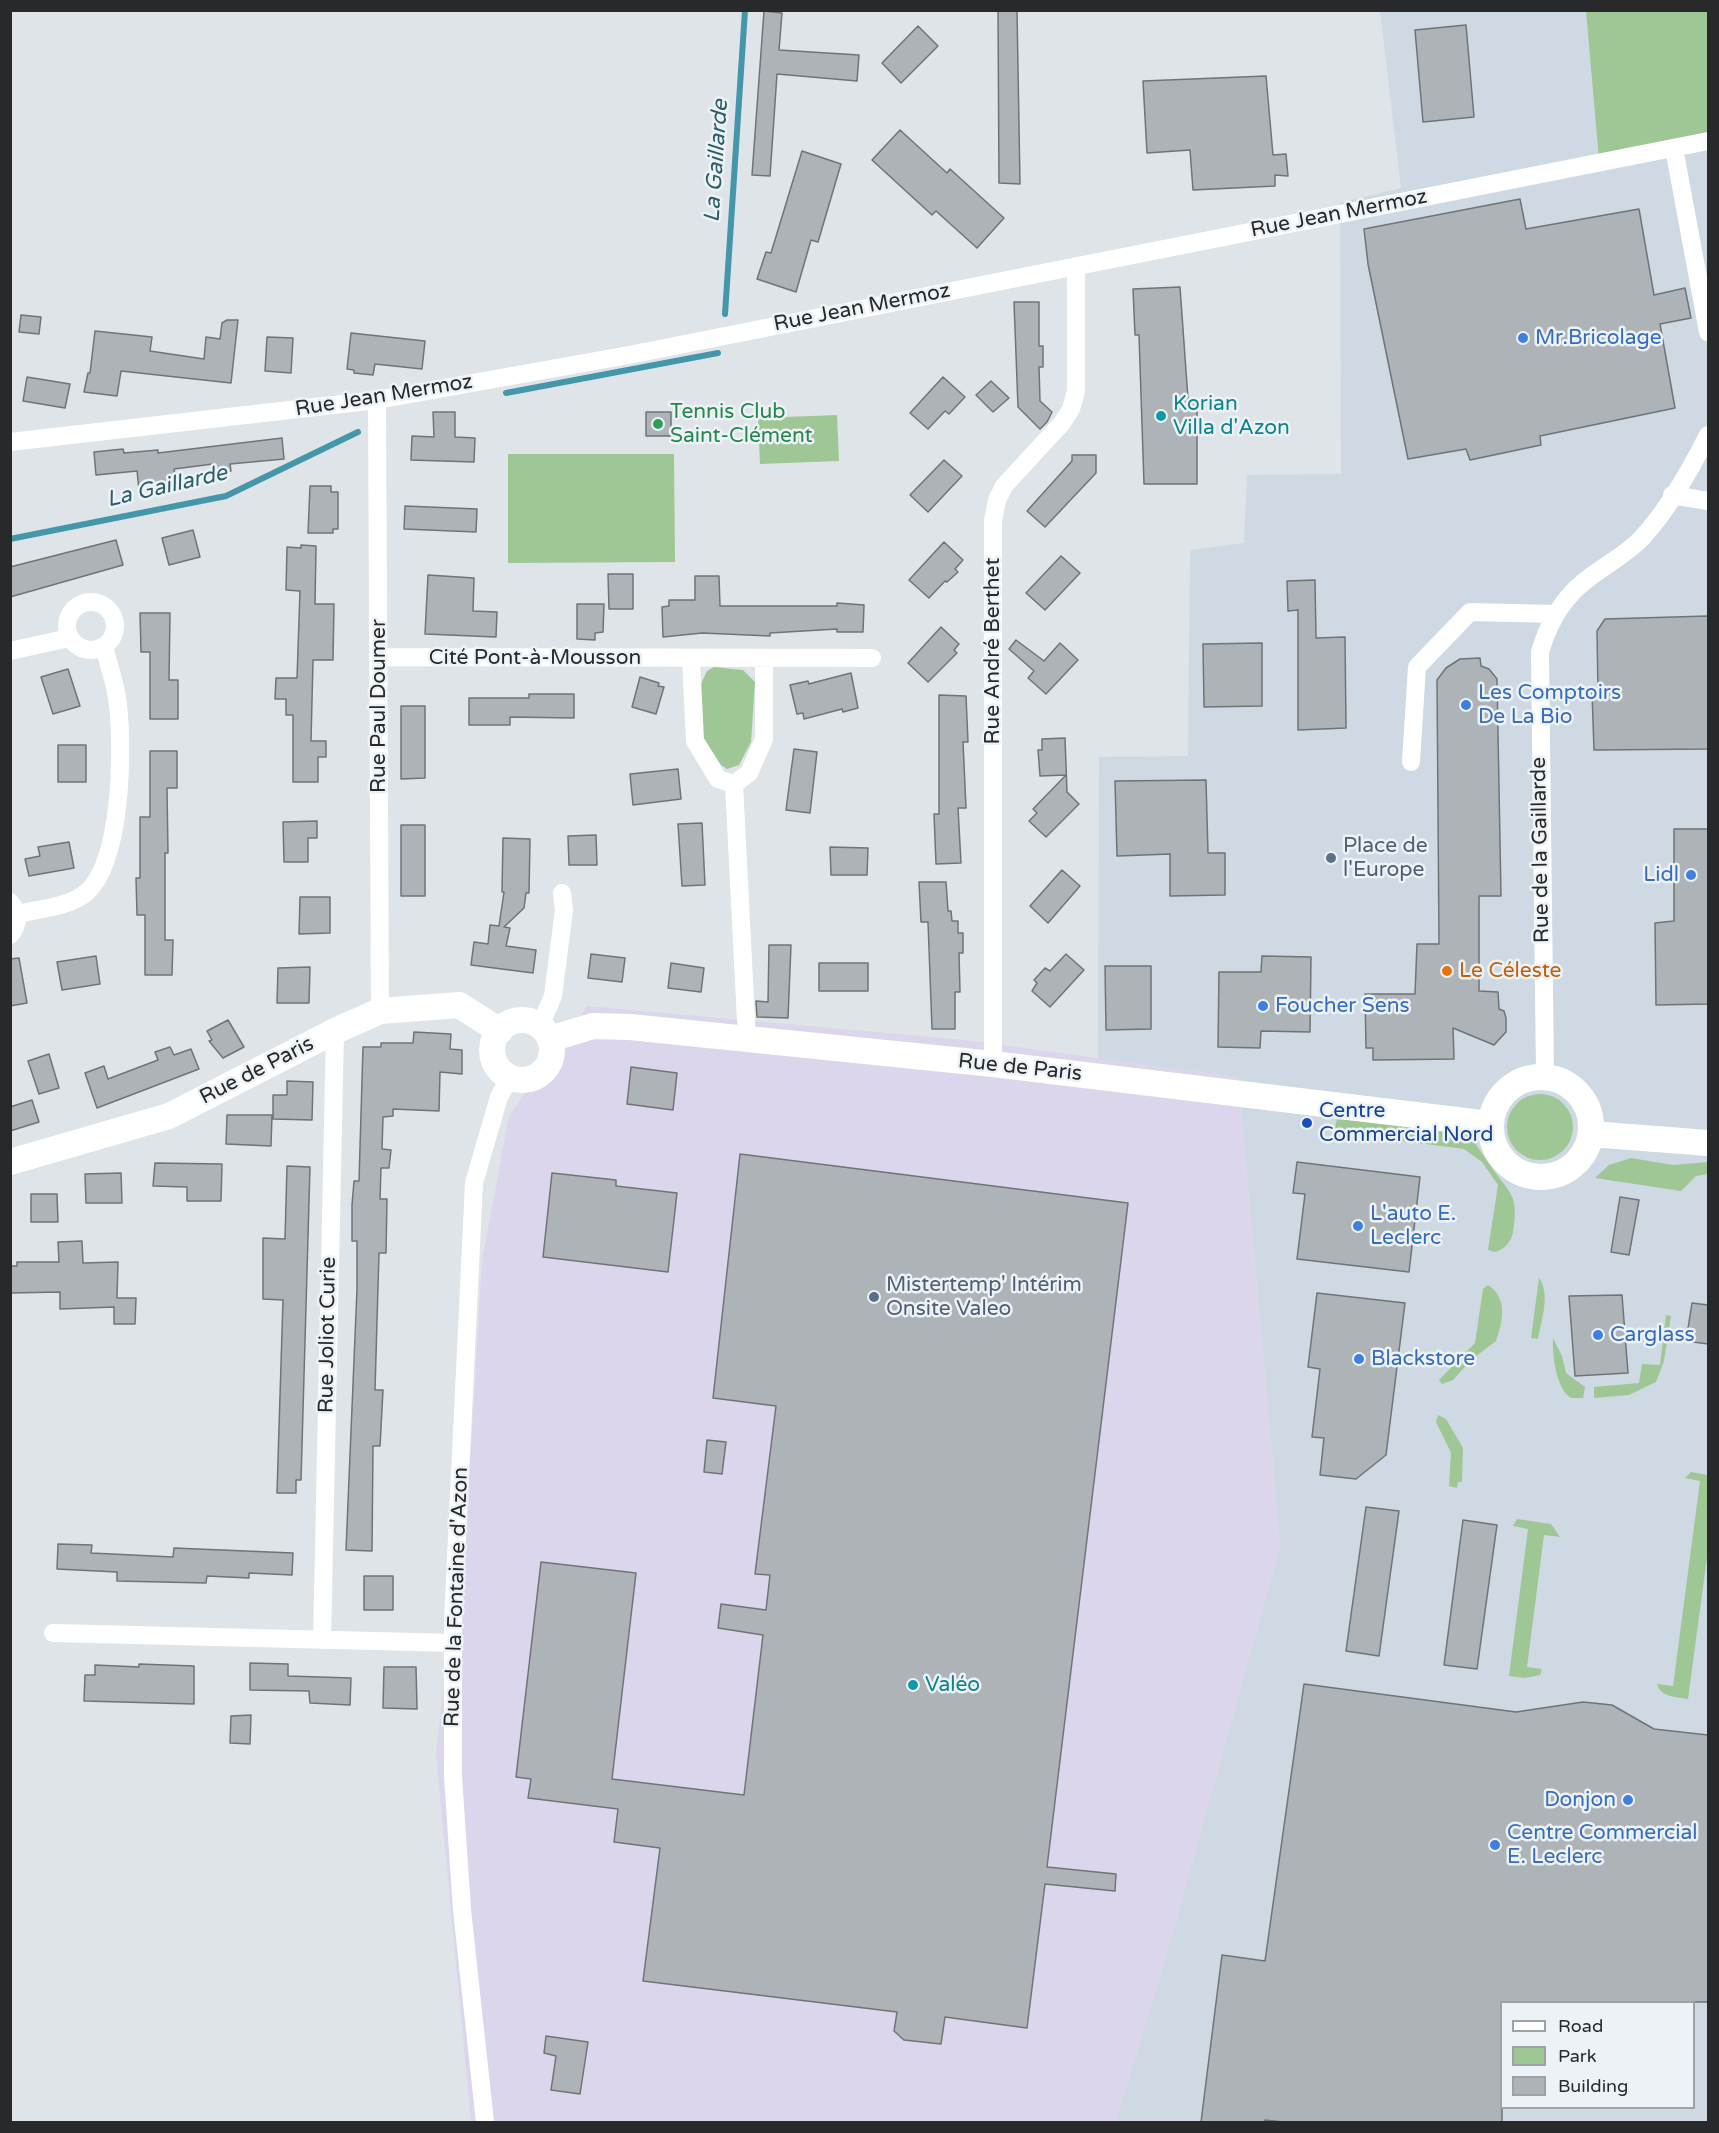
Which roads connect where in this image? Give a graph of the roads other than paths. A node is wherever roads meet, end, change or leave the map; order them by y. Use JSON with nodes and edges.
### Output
{"nodes":[{"id":1,"x":1708,"y":141,"type":"edge"},
{"id":2,"x":1674,"y":148,"type":"junction"},
{"id":3,"x":1076,"y":266,"type":"junction"},
{"id":4,"x":1708,"y":332,"type":"edge"},
{"id":5,"x":377,"y":400,"type":"junction"},
{"id":6,"x":1708,"y":435,"type":"edge"},
{"id":7,"x":10,"y":442,"type":"edge"},
{"id":8,"x":1672,"y":495,"type":"junction"},
{"id":9,"x":1708,"y":501,"type":"edge"},
{"id":10,"x":1556,"y":614,"type":"junction"},
{"id":11,"x":69,"y":638,"type":"junction"},
{"id":12,"x":104,"y":647,"type":"junction"},
{"id":13,"x":10,"y":651,"type":"edge"},
{"id":14,"x":378,"y":657,"type":"junction"},
{"id":15,"x":691,"y":658,"type":"junction"},
{"id":16,"x":764,"y":658,"type":"junction"},
{"id":17,"x":872,"y":658,"type":"dead end"},
{"id":18,"x":1411,"y":762,"type":"dead end"},
{"id":19,"x":734,"y":784,"type":"junction"},
{"id":20,"x":562,"y":893,"type":"dead end"},
{"id":21,"x":14,"y":908,"type":"edge"},
{"id":22,"x":10,"y":935,"type":"edge"},
{"id":23,"x":380,"y":1011,"type":"junction"},
{"id":24,"x":335,"y":1030,"type":"junction"},
{"id":25,"x":500,"y":1031,"type":"junction"},
{"id":26,"x":545,"y":1032,"type":"junction"},
{"id":27,"x":747,"y":1040,"type":"junction"},
{"id":28,"x":993,"y":1064,"type":"junction"},
{"id":29,"x":1545,"y":1076,"type":"junction"},
{"id":30,"x":510,"y":1077,"type":"junction"},
{"id":31,"x":1490,"y":1124,"type":"junction"},
{"id":32,"x":1591,"y":1134,"type":"junction"},
{"id":33,"x":1708,"y":1143,"type":"edge"},
{"id":34,"x":10,"y":1162,"type":"edge"},
{"id":35,"x":53,"y":1633,"type":"dead end"},
{"id":36,"x":322,"y":1640,"type":"junction"},
{"id":37,"x":454,"y":1643,"type":"junction"},
{"id":38,"x":484,"y":2122,"type":"edge"}],
"edges":[{"from":1,"to":2,"type":"street","name":"Rue Jean Mermoz"},
{"from":2,"to":3,"type":"street","name":"Rue Jean Mermoz"},
{"from":2,"to":4,"type":"street"},
{"from":3,"to":5,"type":"street","name":"Rue Jean Mermoz"},
{"from":3,"to":28,"type":"street","name":"Rue André Berthet"},
{"from":5,"to":7,"type":"street","name":"Rue Jean Mermoz"},
{"from":5,"to":14,"type":"street","name":"Rue Paul Doumer"},
{"from":6,"to":8,"type":"street","name":"Rue de la Gaillarde"},
{"from":8,"to":9,"type":"street"},
{"from":8,"to":10,"type":"street","name":"Rue de la Gaillarde"},
{"from":10,"to":18,"type":"street"},
{"from":10,"to":29,"type":"street","name":"Rue de la Gaillarde"},
{"from":11,"to":12,"type":"street"},
{"from":11,"to":12,"type":"street"},
{"from":11,"to":13,"type":"street"},
{"from":12,"to":21,"type":"street"},
{"from":14,"to":15,"type":"street","name":"Cité Pont-à-Mousson"},
{"from":14,"to":23,"type":"street","name":"Rue Paul Doumer"},
{"from":15,"to":16,"type":"street","name":"Cité Pont-à-Mousson"},
{"from":15,"to":19,"type":"street"},
{"from":16,"to":17,"type":"street","name":"Cité Pont-à-Mousson"},
{"from":16,"to":19,"type":"street"},
{"from":19,"to":27,"type":"street"},
{"from":20,"to":26,"type":"street"},
{"from":21,"to":22,"type":"street"},
{"from":23,"to":24,"type":"street","name":"Rue de Paris"},
{"from":23,"to":25,"type":"street","name":"Rue de Paris"},
{"from":24,"to":34,"type":"street","name":"Rue de Paris"},
{"from":24,"to":36,"type":"street","name":"Rue Joliot Curie"},
{"from":25,"to":26,"type":"street"},
{"from":25,"to":30,"type":"street"},
{"from":26,"to":27,"type":"street","name":"Rue de Paris"},
{"from":26,"to":30,"type":"street"},
{"from":27,"to":28,"type":"street","name":"Rue de Paris"},
{"from":28,"to":31,"type":"street","name":"Rue de Paris"},
{"from":29,"to":31,"type":"street"},
{"from":29,"to":32,"type":"street"},
{"from":30,"to":37,"type":"street","name":"Rue de la Fontaine d'Azon"},
{"from":31,"to":32,"type":"street"},
{"from":32,"to":33,"type":"street"},
{"from":35,"to":36,"type":"street"},
{"from":36,"to":37,"type":"street"},
{"from":37,"to":38,"type":"street","name":"Rue de la Fontaine d'Azon"}]}
